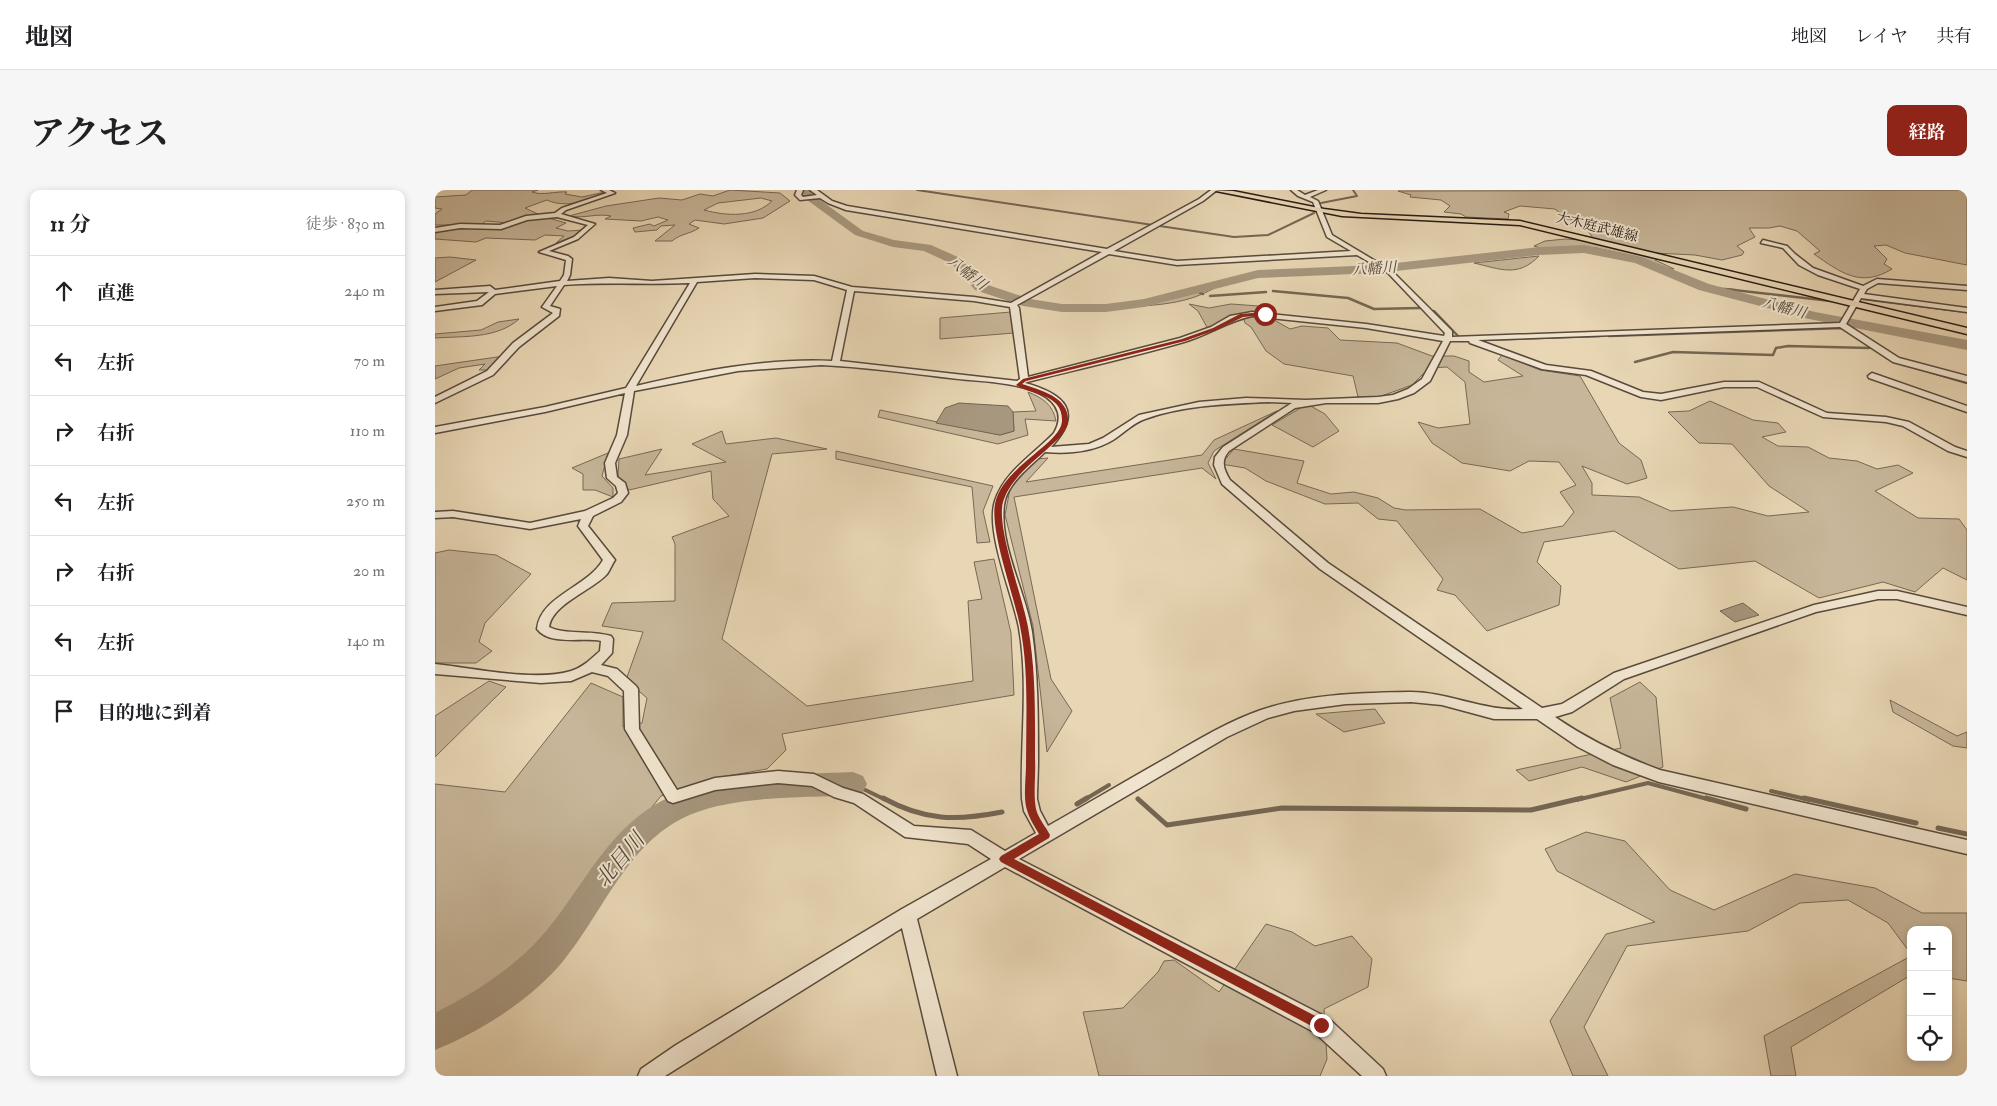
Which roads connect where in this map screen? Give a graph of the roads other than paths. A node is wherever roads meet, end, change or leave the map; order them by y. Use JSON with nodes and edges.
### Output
{"nodes":[{"id":1,"x":604,"y":190,"type":"edge"},
{"id":2,"x":800,"y":190,"type":"edge"},
{"id":3,"x":813,"y":190,"type":"edge"},
{"id":4,"x":1214,"y":190,"type":"edge"},
{"id":5,"x":1294,"y":190,"type":"edge"},
{"id":6,"x":1323,"y":190,"type":"edge"},
{"id":7,"x":821,"y":196,"type":"junction"},
{"id":8,"x":1305,"y":197,"type":"junction"},
{"id":9,"x":1319,"y":211,"type":"junction"},
{"id":10,"x":557,"y":215,"type":"junction"},
{"id":11,"x":435,"y":230,"type":"edge"},
{"id":12,"x":1763,"y":242,"type":"dead end"},
{"id":13,"x":1109,"y":252,"type":"junction"},
{"id":14,"x":1357,"y":253,"type":"junction"},
{"id":15,"x":694,"y":281,"type":"junction"},
{"id":16,"x":561,"y":283,"type":"junction"},
{"id":17,"x":1864,"y":288,"type":"junction"},
{"id":18,"x":1967,"y":288,"type":"edge"},
{"id":19,"x":851,"y":289,"type":"junction"},
{"id":20,"x":435,"y":292,"type":"edge"},
{"id":21,"x":493,"y":292,"type":"junction"},
{"id":22,"x":1857,"y":300,"type":"junction"},
{"id":23,"x":1013,"y":304,"type":"junction"},
{"id":24,"x":435,"y":308,"type":"edge"},
{"id":25,"x":1967,"y":310,"type":"edge"},
{"id":26,"x":1844,"y":323,"type":"junction"},
{"id":27,"x":1967,"y":331,"type":"edge"},
{"id":28,"x":1464,"y":338,"type":"junction"},
{"id":29,"x":1448,"y":339,"type":"junction"},
{"id":30,"x":836,"y":363,"type":"junction"},
{"id":31,"x":1872,"y":376,"type":"dead end"},
{"id":32,"x":1967,"y":379,"type":"edge"},
{"id":33,"x":1021,"y":382,"type":"junction"},
{"id":34,"x":630,"y":388,"type":"junction"},
{"id":35,"x":435,"y":400,"type":"edge"},
{"id":36,"x":1305,"y":402,"type":"junction"},
{"id":37,"x":1967,"y":409,"type":"edge"},
{"id":38,"x":435,"y":430,"type":"edge"},
{"id":39,"x":1043,"y":449,"type":"junction"},
{"id":40,"x":1967,"y":454,"type":"edge"},
{"id":41,"x":588,"y":514,"type":"junction"},
{"id":42,"x":435,"y":515,"type":"edge"},
{"id":43,"x":1967,"y":611,"type":"edge"},
{"id":44,"x":591,"y":667,"type":"junction"},
{"id":45,"x":435,"y":669,"type":"edge"},
{"id":46,"x":1540,"y":712,"type":"junction"},
{"id":47,"x":1045,"y":835,"type":"junction"},
{"id":48,"x":1967,"y":847,"type":"edge"},
{"id":49,"x":1004,"y":859,"type":"junction"},
{"id":50,"x":908,"y":915,"type":"junction"},
{"id":51,"x":648,"y":1076,"type":"edge"},
{"id":52,"x":947,"y":1076,"type":"edge"},
{"id":53,"x":1376,"y":1076,"type":"edge"}],
"edges":[{"from":1,"to":10,"type":"street"},
{"from":2,"to":7,"type":"street"},
{"from":3,"to":7,"type":"street"},
{"from":4,"to":9,"type":"main road","name":"大木庭武雄線"},
{"from":4,"to":13,"type":"street"},
{"from":5,"to":8,"type":"street"},
{"from":6,"to":8,"type":"street"},
{"from":7,"to":13,"type":"street"},
{"from":8,"to":9,"type":"street"},
{"from":9,"to":14,"type":"street"},
{"from":9,"to":22,"type":"main road","name":"大木庭武雄線"},
{"from":10,"to":11,"type":"street"},
{"from":10,"to":16,"type":"street"},
{"from":12,"to":17,"type":"street"},
{"from":13,"to":14,"type":"street"},
{"from":13,"to":23,"type":"street"},
{"from":14,"to":29,"type":"street"},
{"from":15,"to":16,"type":"street"},
{"from":15,"to":19,"type":"street"},
{"from":15,"to":34,"type":"street"},
{"from":16,"to":21,"type":"street"},
{"from":16,"to":35,"type":"street"},
{"from":17,"to":18,"type":"street"},
{"from":17,"to":22,"type":"street"},
{"from":19,"to":23,"type":"street"},
{"from":19,"to":30,"type":"street"},
{"from":20,"to":21,"type":"street"},
{"from":21,"to":24,"type":"street"},
{"from":22,"to":25,"type":"street"},
{"from":22,"to":26,"type":"street"},
{"from":22,"to":27,"type":"main road","name":"大木庭武雄線"},
{"from":23,"to":33,"type":"street"},
{"from":26,"to":28,"type":"street"},
{"from":26,"to":32,"type":"street"},
{"from":28,"to":29,"type":"street"},
{"from":28,"to":40,"type":"street"},
{"from":29,"to":33,"type":"street"},
{"from":29,"to":36,"type":"street"},
{"from":30,"to":33,"type":"street"},
{"from":30,"to":34,"type":"street"},
{"from":31,"to":37,"type":"street"},
{"from":33,"to":39,"type":"street"},
{"from":34,"to":38,"type":"street"},
{"from":34,"to":41,"type":"street"},
{"from":36,"to":39,"type":"street"},
{"from":36,"to":46,"type":"street"},
{"from":39,"to":47,"type":"street"},
{"from":41,"to":42,"type":"street"},
{"from":41,"to":44,"type":"street"},
{"from":43,"to":46,"type":"street"},
{"from":44,"to":45,"type":"street"},
{"from":44,"to":49,"type":"street"},
{"from":46,"to":47,"type":"street"},
{"from":46,"to":48,"type":"street"},
{"from":47,"to":49,"type":"street"},
{"from":49,"to":50,"type":"street"},
{"from":49,"to":53,"type":"street"},
{"from":50,"to":51,"type":"street"},
{"from":50,"to":52,"type":"street"}]}
